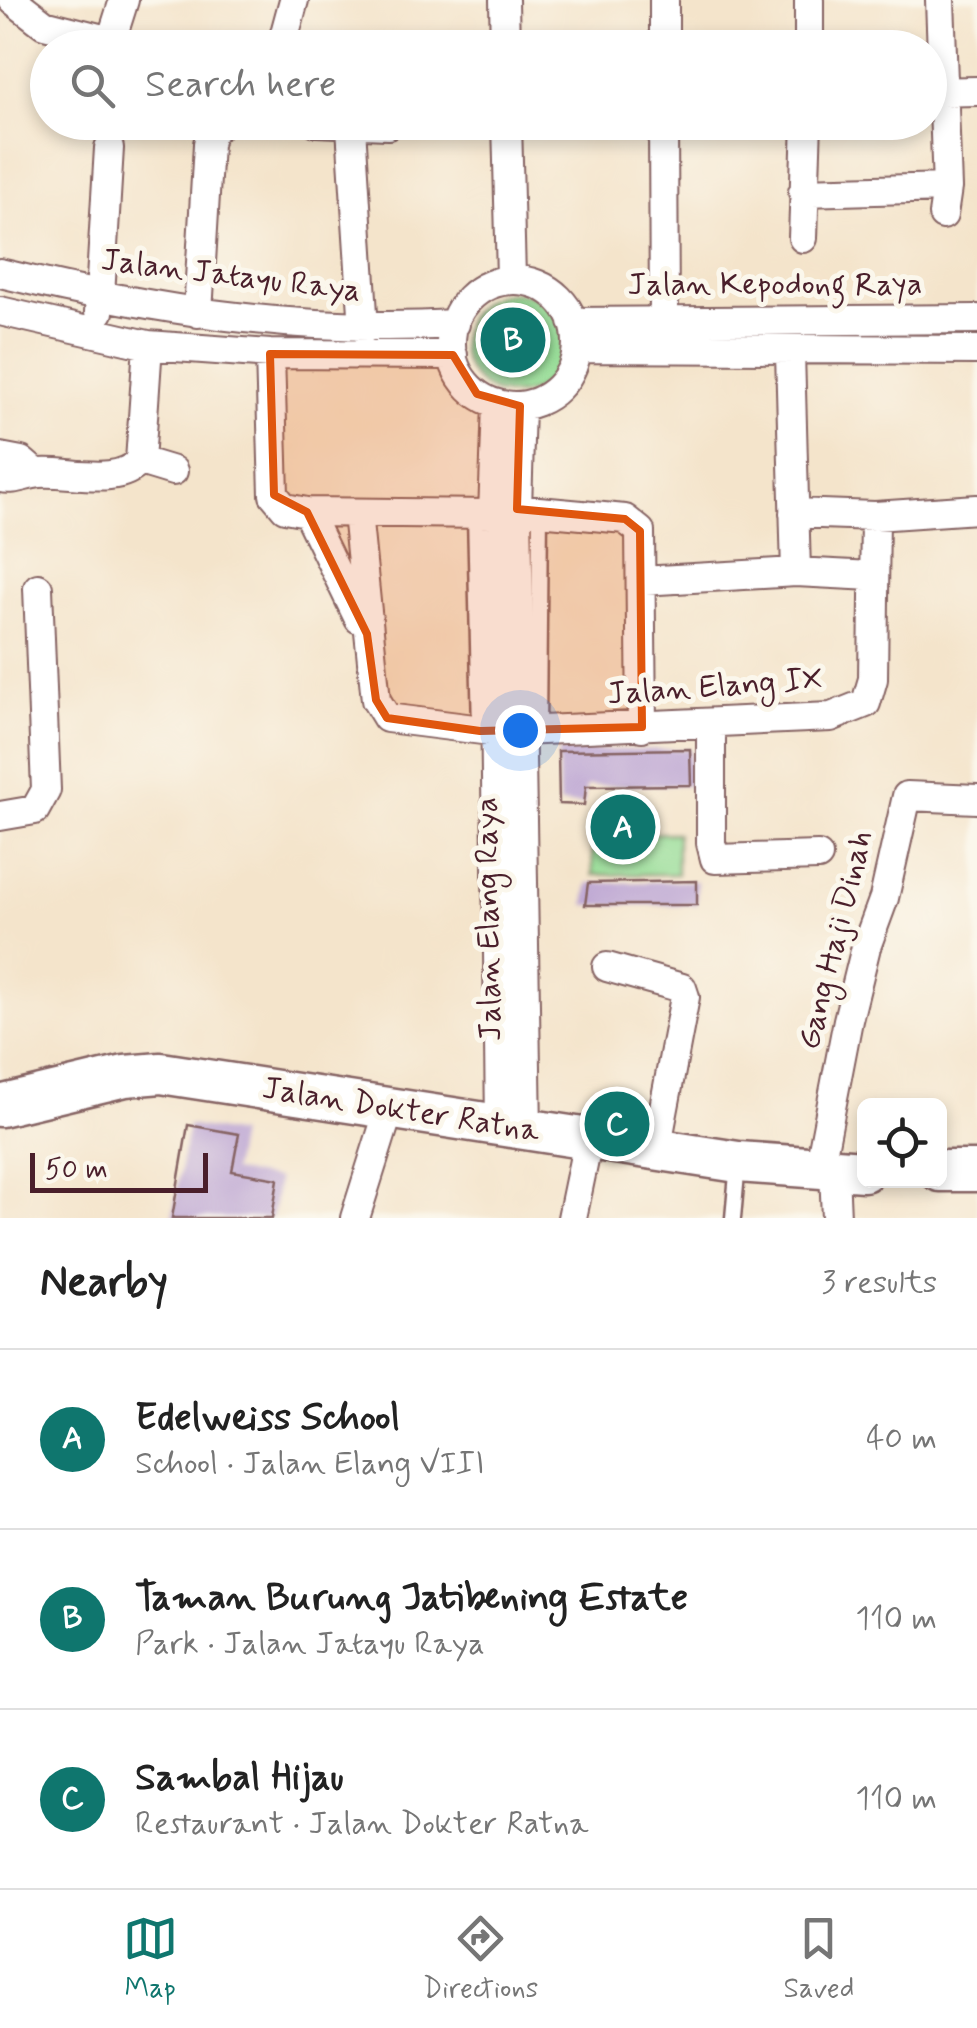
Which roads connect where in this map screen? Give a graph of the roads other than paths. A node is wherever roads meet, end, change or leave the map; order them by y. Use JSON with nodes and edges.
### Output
{"nodes":[{"id":1,"x":13,"y":0,"type":"edge"},
{"id":2,"x":124,"y":0,"type":"edge"},
{"id":3,"x":294,"y":0,"type":"edge"},
{"id":4,"x":504,"y":0,"type":"edge"},
{"id":5,"x":664,"y":0,"type":"edge"},
{"id":6,"x":809,"y":0,"type":"edge"},
{"id":7,"x":940,"y":0,"type":"edge"},
{"id":8,"x":68,"y":30,"type":"edge"},
{"id":9,"x":115,"y":30,"type":"edge"},
{"id":10,"x":286,"y":30,"type":"edge"},
{"id":11,"x":505,"y":30,"type":"edge"},
{"id":12,"x":664,"y":30,"type":"edge"},
{"id":13,"x":808,"y":30,"type":"edge"},
{"id":14,"x":939,"y":30,"type":"edge"},
{"id":15,"x":947,"y":91,"type":"edge"},
{"id":16,"x":977,"y":91,"type":"edge"},
{"id":17,"x":209,"y":140,"type":"edge"},
{"id":18,"x":352,"y":140,"type":"edge"},
{"id":19,"x":507,"y":140,"type":"edge"},
{"id":20,"x":663,"y":140,"type":"edge"},
{"id":21,"x":806,"y":140,"type":"edge"},
{"id":22,"x":940,"y":140,"type":"edge"},
{"id":23,"x":108,"y":148,"type":"dead end"},
{"id":24,"x":803,"y":192,"type":"junction"},
{"id":25,"x":803,"y":238,"type":"dead end"},
{"id":26,"x":0,"y":273,"type":"edge"},
{"id":27,"x":511,"y":278,"type":"junction"},
{"id":28,"x":101,"y":298,"type":"junction"},
{"id":29,"x":0,"y":310,"type":"edge"},
{"id":30,"x":198,"y":313,"type":"junction"},
{"id":31,"x":977,"y":319,"type":"edge"},
{"id":32,"x":664,"y":320,"type":"junction"},
{"id":33,"x":455,"y":324,"type":"junction"},
{"id":34,"x":364,"y":329,"type":"junction"},
{"id":35,"x":97,"y":333,"type":"junction"},
{"id":36,"x":575,"y":335,"type":"junction"},
{"id":37,"x":148,"y":346,"type":"junction"},
{"id":38,"x":977,"y":350,"type":"edge"},
{"id":39,"x":790,"y":352,"type":"junction"},
{"id":40,"x":270,"y":354,"type":"junction"},
{"id":41,"x":453,"y":355,"type":"junction"},
{"id":42,"x":509,"y":406,"type":"junction"},
{"id":43,"x":0,"y":457,"type":"edge"},
{"id":44,"x":140,"y":462,"type":"junction"},
{"id":45,"x":174,"y":471,"type":"dead end"},
{"id":46,"x":35,"y":473,"type":"junction"},
{"id":47,"x":0,"y":478,"type":"edge"},
{"id":48,"x":977,"y":509,"type":"edge"},
{"id":49,"x":307,"y":512,"type":"junction"},
{"id":50,"x":507,"y":512,"type":"junction"},
{"id":51,"x":357,"y":513,"type":"junction"},
{"id":52,"x":794,"y":513,"type":"junction"},
{"id":53,"x":874,"y":516,"type":"junction"},
{"id":54,"x":796,"y":572,"type":"junction"},
{"id":55,"x":872,"y":576,"type":"junction"},
{"id":56,"x":641,"y":581,"type":"junction"},
{"id":57,"x":38,"y":588,"type":"dead end"},
{"id":58,"x":367,"y":634,"type":"junction"},
{"id":59,"x":712,"y":725,"type":"junction"},
{"id":60,"x":642,"y":727,"type":"junction"},
{"id":61,"x":516,"y":728,"type":"junction"},
{"id":62,"x":977,"y":799,"type":"edge"},
{"id":63,"x":0,"y":816,"type":"edge"},
{"id":64,"x":818,"y":856,"type":"dead end"},
{"id":65,"x":607,"y":967,"type":"dead end"},
{"id":66,"x":0,"y":1106,"type":"edge"},
{"id":67,"x":388,"y":1110,"type":"junction"},
{"id":68,"x":514,"y":1130,"type":"junction"},
{"id":69,"x":588,"y":1141,"type":"junction"},
{"id":70,"x":656,"y":1150,"type":"junction"},
{"id":71,"x":738,"y":1162,"type":"junction"},
{"id":72,"x":839,"y":1170,"type":"edge"},
{"id":73,"x":947,"y":1170,"type":"edge"},
{"id":74,"x":977,"y":1170,"type":"edge"},
{"id":75,"x":355,"y":1218,"type":"edge"},
{"id":76,"x":572,"y":1218,"type":"edge"},
{"id":77,"x":733,"y":1218,"type":"edge"},
{"id":78,"x":836,"y":1218,"type":"edge"}],
"edges":[{"from":1,"to":8,"type":"street"},
{"from":2,"to":9,"type":"street"},
{"from":3,"to":10,"type":"street"},
{"from":4,"to":11,"type":"street"},
{"from":5,"to":12,"type":"street"},
{"from":6,"to":13,"type":"street"},
{"from":7,"to":14,"type":"street"},
{"from":15,"to":16,"type":"street"},
{"from":17,"to":30,"type":"street"},
{"from":18,"to":34,"type":"street"},
{"from":19,"to":27,"type":"street"},
{"from":20,"to":32,"type":"street"},
{"from":21,"to":24,"type":"street"},
{"from":22,"to":24,"type":"street"},
{"from":23,"to":28,"type":"street"},
{"from":24,"to":25,"type":"street"},
{"from":26,"to":28,"type":"street","name":"Jalan Jatayu Raya"},
{"from":27,"to":33,"type":"street"},
{"from":27,"to":36,"type":"street"},
{"from":28,"to":30,"type":"street","name":"Jalan Jatayu Raya"},
{"from":28,"to":35,"type":"street"},
{"from":29,"to":35,"type":"street","name":"Jalan Jatayu Raya"},
{"from":30,"to":34,"type":"street","name":"Jalan Jatayu Raya"},
{"from":31,"to":32,"type":"street","name":"Jalan Kepodong Raya"},
{"from":32,"to":36,"type":"street","name":"Jalan Kepodong Raya"},
{"from":33,"to":34,"type":"street","name":"Jalan Jatayu Raya"},
{"from":33,"to":41,"type":"street"},
{"from":35,"to":37,"type":"street","name":"Jalan Jatayu Raya"},
{"from":36,"to":39,"type":"street","name":"Jalan Kepodong Raya"},
{"from":36,"to":42,"type":"street"},
{"from":37,"to":40,"type":"street","name":"Jalan Jatayu Raya"},
{"from":37,"to":44,"type":"street"},
{"from":38,"to":39,"type":"street","name":"Jalan Kepodong Raya"},
{"from":39,"to":52,"type":"street"},
{"from":40,"to":41,"type":"street","name":"Jalan Jatayu Raya"},
{"from":40,"to":49,"type":"street"},
{"from":41,"to":42,"type":"street"},
{"from":42,"to":50,"type":"street","name":"Jalan Elang Raya"},
{"from":43,"to":46,"type":"street"},
{"from":44,"to":45,"type":"street"},
{"from":44,"to":46,"type":"street"},
{"from":46,"to":47,"type":"street"},
{"from":48,"to":53,"type":"street"},
{"from":49,"to":51,"type":"street"},
{"from":49,"to":58,"type":"street"},
{"from":50,"to":51,"type":"street"},
{"from":50,"to":56,"type":"street"},
{"from":50,"to":61,"type":"street","name":"Jalan Elang Raya"},
{"from":50,"to":61,"type":"lane"},
{"from":51,"to":58,"type":"street"},
{"from":52,"to":53,"type":"street"},
{"from":52,"to":54,"type":"street"},
{"from":53,"to":55,"type":"street","name":"Jalan Elang IX"},
{"from":54,"to":55,"type":"street"},
{"from":54,"to":56,"type":"street"},
{"from":55,"to":59,"type":"street","name":"Jalan Elang IX"},
{"from":56,"to":60,"type":"street"},
{"from":57,"to":63,"type":"street"},
{"from":58,"to":61,"type":"street","name":"Jalan Elang IX"},
{"from":59,"to":60,"type":"street","name":"Jalan Elang IX"},
{"from":59,"to":64,"type":"street"},
{"from":60,"to":61,"type":"street","name":"Jalan Elang IX"},
{"from":61,"to":68,"type":"street","name":"Jalan Elang Raya"},
{"from":62,"to":72,"type":"street","name":"Gang Haji Dinah"},
{"from":65,"to":70,"type":"street"},
{"from":66,"to":67,"type":"street","name":"Jalan Dokter Ratna"},
{"from":67,"to":68,"type":"street","name":"Jalan Dokter Ratna"},
{"from":67,"to":75,"type":"street"},
{"from":68,"to":69,"type":"street","name":"Jalan Dokter Ratna"},
{"from":69,"to":70,"type":"street","name":"Jalan Dokter Ratna"},
{"from":69,"to":76,"type":"street"},
{"from":70,"to":71,"type":"street","name":"Jalan Dokter Ratna"},
{"from":71,"to":72,"type":"street","name":"Jalan Dokter Ratna"},
{"from":71,"to":77,"type":"lane"},
{"from":72,"to":78,"type":"street"},
{"from":73,"to":74,"type":"street"}]}
